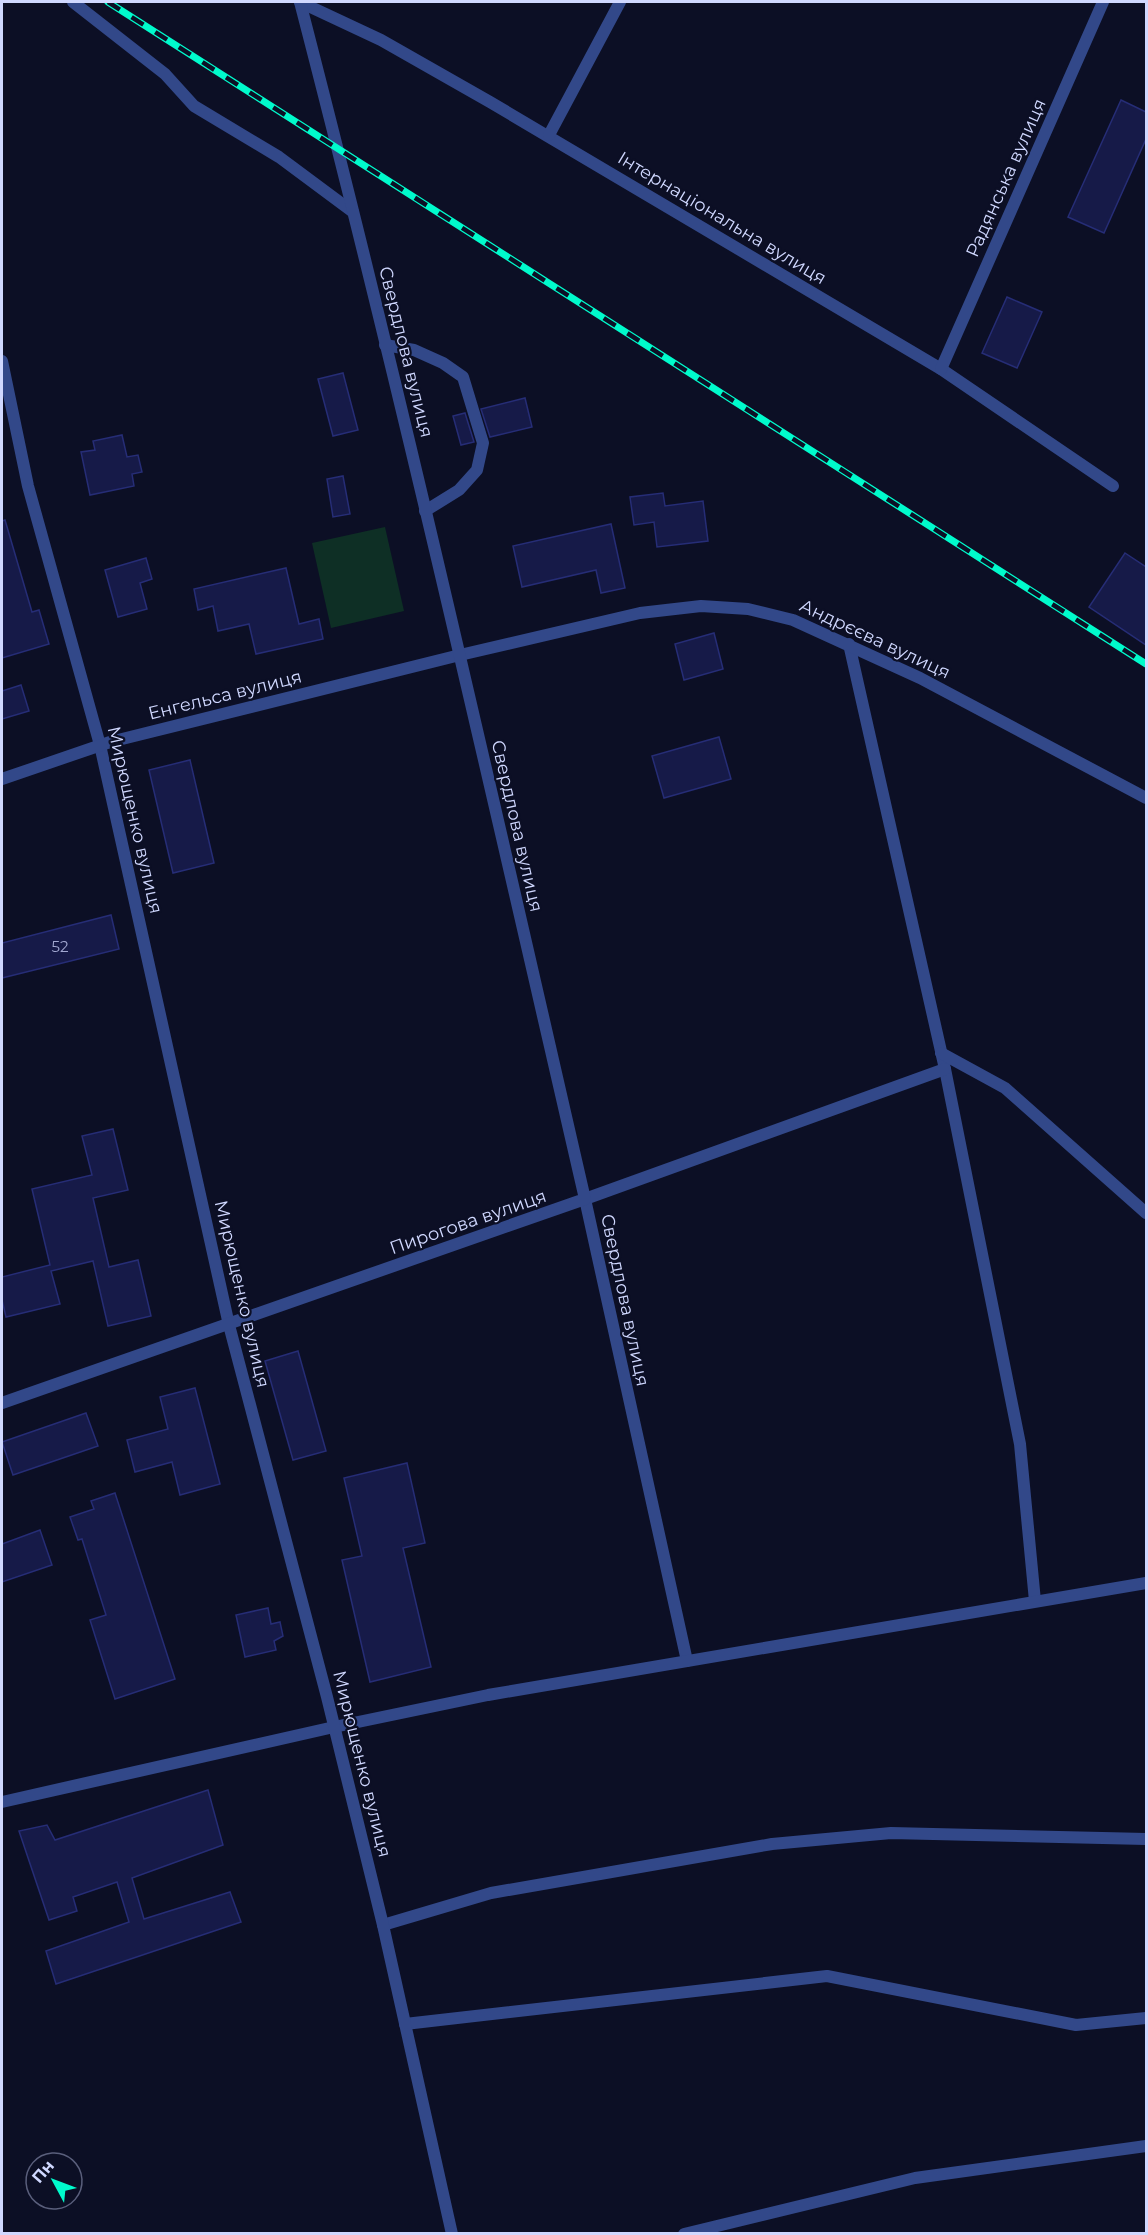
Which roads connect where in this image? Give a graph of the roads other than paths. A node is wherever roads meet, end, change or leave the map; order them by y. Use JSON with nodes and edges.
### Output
{"nodes":[{"id":1,"x":73,"y":2,"type":"edge"},
{"id":2,"x":300,"y":2,"type":"edge"},
{"id":3,"x":620,"y":2,"type":"edge"},
{"id":4,"x":1103,"y":2,"type":"edge"},
{"id":5,"x":549,"y":135,"type":"junction"},
{"id":6,"x":353,"y":212,"type":"junction"},
{"id":7,"x":385,"y":345,"type":"junction"},
{"id":8,"x":2,"y":361,"type":"edge"},
{"id":9,"x":941,"y":369,"type":"junction"},
{"id":10,"x":1113,"y":486,"type":"dead end"},
{"id":11,"x":425,"y":511,"type":"junction"},
{"id":12,"x":849,"y":644,"type":"junction"},
{"id":13,"x":460,"y":655,"type":"junction"},
{"id":14,"x":100,"y":745,"type":"junction"},
{"id":15,"x":2,"y":779,"type":"edge"},
{"id":16,"x":1146,"y":798,"type":"edge"},
{"id":17,"x":941,"y":1053,"type":"junction"},
{"id":18,"x":945,"y":1069,"type":"junction"},
{"id":19,"x":585,"y":1200,"type":"junction"},
{"id":20,"x":1146,"y":1213,"type":"edge"},
{"id":21,"x":228,"y":1325,"type":"junction"},
{"id":22,"x":2,"y":1403,"type":"edge"},
{"id":23,"x":1146,"y":1583,"type":"edge"},
{"id":24,"x":1035,"y":1601,"type":"junction"},
{"id":25,"x":687,"y":1661,"type":"junction"},
{"id":26,"x":334,"y":1727,"type":"junction"},
{"id":27,"x":2,"y":1802,"type":"edge"},
{"id":28,"x":1146,"y":1839,"type":"edge"},
{"id":29,"x":383,"y":1925,"type":"junction"},
{"id":30,"x":1146,"y":2018,"type":"edge"},
{"id":31,"x":405,"y":2024,"type":"junction"},
{"id":32,"x":1146,"y":2146,"type":"edge"},
{"id":33,"x":452,"y":2234,"type":"edge"},
{"id":34,"x":684,"y":2234,"type":"edge"}],
"edges":[{"from":1,"to":6,"type":"street"},
{"from":2,"to":5,"type":"street","name":"Інтернаціональна вулиця"},
{"from":2,"to":6,"type":"street","name":"Свердлова вулиця"},
{"from":3,"to":5,"type":"street"},
{"from":4,"to":9,"type":"street","name":"Радянська вулиця"},
{"from":5,"to":9,"type":"street","name":"Інтернаціональна вулиця"},
{"from":6,"to":7,"type":"street","name":"Свердлова вулиця"},
{"from":7,"to":11,"type":"street","name":"Свердлова вулиця"},
{"from":7,"to":11,"type":"street"},
{"from":8,"to":14,"type":"street","name":"Мирющенко вулиця"},
{"from":9,"to":10,"type":"street","name":"Інтернаціональна вулиця"},
{"from":11,"to":13,"type":"street","name":"Свердлова вулиця"},
{"from":12,"to":13,"type":"street","name":"Андрєєва вулиця"},
{"from":12,"to":16,"type":"street","name":"Андрєєва вулиця"},
{"from":12,"to":17,"type":"street"},
{"from":13,"to":14,"type":"street","name":"Енгельса вулиця"},
{"from":13,"to":19,"type":"street","name":"Свердлова вулиця"},
{"from":14,"to":15,"type":"street","name":"Енгельса вулиця"},
{"from":14,"to":21,"type":"street","name":"Мирющенко вулиця"},
{"from":17,"to":18,"type":"street"},
{"from":17,"to":20,"type":"street"},
{"from":18,"to":19,"type":"street","name":"Пирогова вулиця"},
{"from":18,"to":24,"type":"street"},
{"from":19,"to":21,"type":"street","name":"Пирогова вулиця"},
{"from":19,"to":25,"type":"street","name":"Свердлова вулиця"},
{"from":21,"to":22,"type":"street","name":"Пирогова вулиця"},
{"from":21,"to":26,"type":"street","name":"Мирющенко вулиця"},
{"from":23,"to":24,"type":"street"},
{"from":24,"to":25,"type":"street"},
{"from":25,"to":26,"type":"street"},
{"from":26,"to":27,"type":"street"},
{"from":26,"to":29,"type":"street","name":"Мирющенко вулиця"},
{"from":28,"to":29,"type":"street"},
{"from":29,"to":31,"type":"street","name":"Мирющенко вулиця"},
{"from":30,"to":31,"type":"street"},
{"from":31,"to":33,"type":"street","name":"Мирющенко вулиця"},
{"from":32,"to":34,"type":"street"}]}
